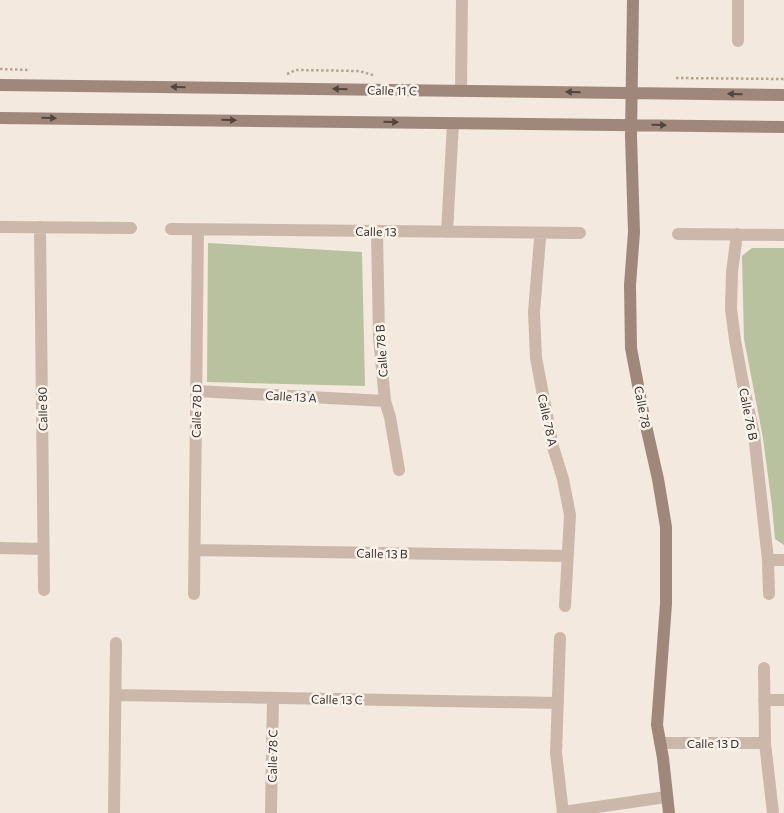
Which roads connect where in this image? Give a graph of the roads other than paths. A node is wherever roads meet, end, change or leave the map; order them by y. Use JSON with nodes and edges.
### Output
{"nodes":[{"id":1,"x":462,"y":0,"type":"edge"},
{"id":2,"x":634,"y":0,"type":"edge"},
{"id":3,"x":738,"y":0,"type":"edge"},
{"id":4,"x":738,"y":41,"type":"dead end"},
{"id":5,"x":0,"y":85,"type":"edge"},
{"id":6,"x":462,"y":91,"type":"junction"},
{"id":7,"x":633,"y":93,"type":"junction"},
{"id":8,"x":784,"y":95,"type":"edge"},
{"id":9,"x":0,"y":118,"type":"edge"},
{"id":10,"x":453,"y":123,"type":"junction"},
{"id":11,"x":632,"y":125,"type":"junction"},
{"id":12,"x":784,"y":127,"type":"edge"},
{"id":13,"x":0,"y":227,"type":"edge"},
{"id":14,"x":40,"y":227,"type":"junction"},
{"id":15,"x":131,"y":228,"type":"dead end"},
{"id":16,"x":171,"y":229,"type":"dead end"},
{"id":17,"x":198,"y":229,"type":"junction"},
{"id":18,"x":377,"y":231,"type":"junction"},
{"id":19,"x":447,"y":232,"type":"junction"},
{"id":20,"x":542,"y":233,"type":"junction"},
{"id":21,"x":580,"y":233,"type":"dead end"},
{"id":22,"x":678,"y":234,"type":"dead end"},
{"id":23,"x":737,"y":234,"type":"junction"},
{"id":24,"x":784,"y":235,"type":"edge"},
{"id":25,"x":197,"y":391,"type":"junction"},
{"id":26,"x":385,"y":401,"type":"junction"},
{"id":27,"x":399,"y":470,"type":"dead end"},
{"id":28,"x":0,"y":548,"type":"edge"},
{"id":29,"x":44,"y":549,"type":"junction"},
{"id":30,"x":195,"y":550,"type":"junction"},
{"id":31,"x":568,"y":556,"type":"junction"},
{"id":32,"x":768,"y":560,"type":"junction"},
{"id":33,"x":784,"y":560,"type":"edge"},
{"id":34,"x":44,"y":590,"type":"dead end"},
{"id":35,"x":194,"y":594,"type":"dead end"},
{"id":36,"x":769,"y":594,"type":"dead end"},
{"id":37,"x":565,"y":606,"type":"dead end"},
{"id":38,"x":560,"y":638,"type":"dead end"},
{"id":39,"x":116,"y":643,"type":"dead end"},
{"id":40,"x":764,"y":668,"type":"dead end"},
{"id":41,"x":116,"y":695,"type":"junction"},
{"id":42,"x":273,"y":698,"type":"junction"},
{"id":43,"x":764,"y":700,"type":"junction"},
{"id":44,"x":784,"y":700,"type":"edge"},
{"id":45,"x":558,"y":703,"type":"junction"},
{"id":46,"x":765,"y":742,"type":"junction"},
{"id":47,"x":660,"y":743,"type":"junction"},
{"id":48,"x":666,"y":797,"type":"junction"},
{"id":49,"x":114,"y":813,"type":"edge"},
{"id":50,"x":271,"y":813,"type":"edge"},
{"id":51,"x":563,"y":813,"type":"edge"},
{"id":52,"x":668,"y":813,"type":"edge"},
{"id":53,"x":773,"y":813,"type":"edge"}],
"edges":[{"from":1,"to":6,"type":"street"},
{"from":2,"to":7,"type":"main road","name":"Calle 78"},
{"from":3,"to":4,"type":"street"},
{"from":6,"to":5,"type":"main road","name":"Calle 11 C","one_way":true},
{"from":7,"to":6,"type":"main road","name":"Calle 11 C","one_way":true},
{"from":8,"to":7,"type":"main road","name":"Calle 11 C","one_way":true},
{"from":7,"to":11,"type":"main road","name":"Calle 78"},
{"from":9,"to":10,"type":"main road","one_way":true},
{"from":10,"to":11,"type":"main road"},
{"from":10,"to":19,"type":"street"},
{"from":11,"to":12,"type":"main road","one_way":true},
{"from":11,"to":47,"type":"main road","name":"Calle 78"},
{"from":13,"to":14,"type":"street"},
{"from":14,"to":15,"type":"street"},
{"from":14,"to":29,"type":"street","name":"Calle 80"},
{"from":16,"to":17,"type":"street","name":"Calle 13"},
{"from":17,"to":18,"type":"street","name":"Calle 13"},
{"from":17,"to":25,"type":"street","name":"Calle 78 D"},
{"from":18,"to":19,"type":"street","name":"Calle 13"},
{"from":18,"to":26,"type":"street","name":"Calle 78 B"},
{"from":19,"to":20,"type":"street","name":"Calle 13"},
{"from":20,"to":21,"type":"street","name":"Calle 13"},
{"from":20,"to":31,"type":"street","name":"Calle 78 A"},
{"from":22,"to":23,"type":"street"},
{"from":23,"to":24,"type":"street"},
{"from":23,"to":32,"type":"street","name":"Calle 76 B"},
{"from":25,"to":26,"type":"street","name":"Calle 13 A"},
{"from":25,"to":30,"type":"street","name":"Calle 78 D"},
{"from":26,"to":27,"type":"street","name":"Calle 78 B"},
{"from":28,"to":29,"type":"street"},
{"from":29,"to":34,"type":"street","name":"Calle 80"},
{"from":30,"to":31,"type":"street","name":"Calle 13 B"},
{"from":30,"to":35,"type":"street","name":"Calle 78 D"},
{"from":31,"to":37,"type":"street","name":"Calle 78 A"},
{"from":32,"to":33,"type":"street"},
{"from":32,"to":36,"type":"street","name":"Calle 76 B"},
{"from":38,"to":45,"type":"street"},
{"from":39,"to":41,"type":"street"},
{"from":40,"to":43,"type":"street"},
{"from":41,"to":42,"type":"street","name":"Calle 13 C"},
{"from":41,"to":49,"type":"street"},
{"from":42,"to":45,"type":"street","name":"Calle 13 C"},
{"from":42,"to":50,"type":"street","name":"Calle 78 C"},
{"from":43,"to":44,"type":"street"},
{"from":43,"to":46,"type":"street"},
{"from":45,"to":51,"type":"street"},
{"from":46,"to":47,"type":"street","name":"Calle 13 D"},
{"from":46,"to":53,"type":"street"},
{"from":47,"to":48,"type":"main road","name":"Calle 78"},
{"from":48,"to":51,"type":"street"},
{"from":48,"to":52,"type":"main road","name":"Calle 78"}]}
